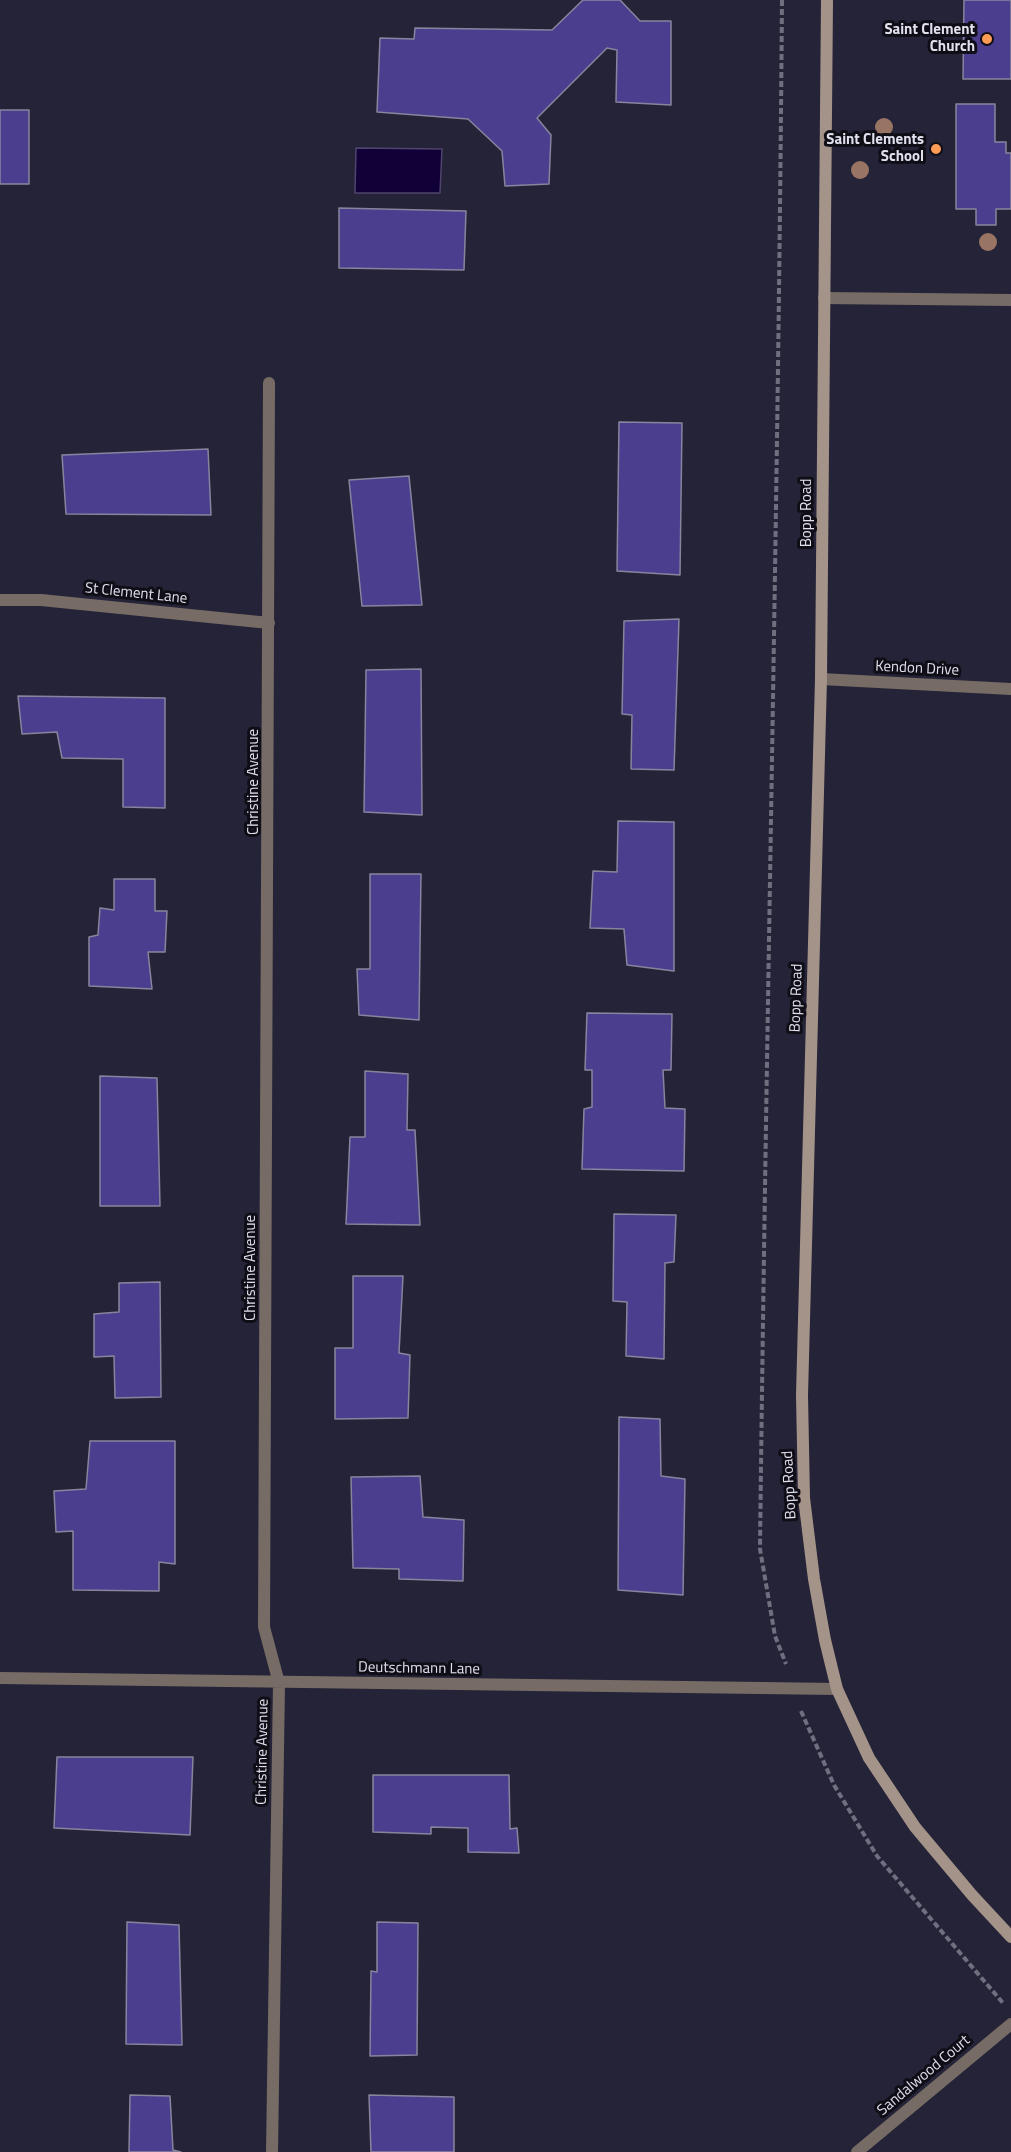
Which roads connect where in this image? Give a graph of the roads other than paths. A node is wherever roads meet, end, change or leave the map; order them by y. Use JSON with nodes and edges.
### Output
{"nodes":[{"id":1,"x":827,"y":0,"type":"edge"},
{"id":2,"x":824,"y":298,"type":"junction"},
{"id":3,"x":1011,"y":300,"type":"edge"},
{"id":4,"x":269,"y":383,"type":"dead end"},
{"id":5,"x":0,"y":600,"type":"edge"},
{"id":6,"x":269,"y":623,"type":"junction"},
{"id":7,"x":821,"y":679,"type":"junction"},
{"id":8,"x":1011,"y":689,"type":"edge"},
{"id":9,"x":0,"y":1678,"type":"edge"},
{"id":10,"x":279,"y":1683,"type":"junction"},
{"id":11,"x":837,"y":1689,"type":"junction"},
{"id":12,"x":1011,"y":1937,"type":"edge"},
{"id":13,"x":1011,"y":2024,"type":"edge"},
{"id":14,"x":272,"y":2152,"type":"edge"},
{"id":15,"x":857,"y":2152,"type":"edge"}],
"edges":[{"from":1,"to":2,"type":"street","name":"Bopp Road"},
{"from":2,"to":3,"type":"street"},
{"from":2,"to":7,"type":"street","name":"Bopp Road"},
{"from":4,"to":6,"type":"street","name":"Christine Avenue"},
{"from":5,"to":6,"type":"street","name":"St Clement Lane"},
{"from":6,"to":10,"type":"street","name":"Christine Avenue"},
{"from":7,"to":8,"type":"street","name":"Kendon Drive"},
{"from":7,"to":11,"type":"street","name":"Bopp Road"},
{"from":9,"to":10,"type":"street","name":"Deutschmann Lane"},
{"from":10,"to":11,"type":"street","name":"Deutschmann Lane"},
{"from":10,"to":14,"type":"street","name":"Christine Avenue"},
{"from":11,"to":12,"type":"street","name":"Bopp Road"},
{"from":13,"to":15,"type":"street","name":"Sandalwood Court"}]}
